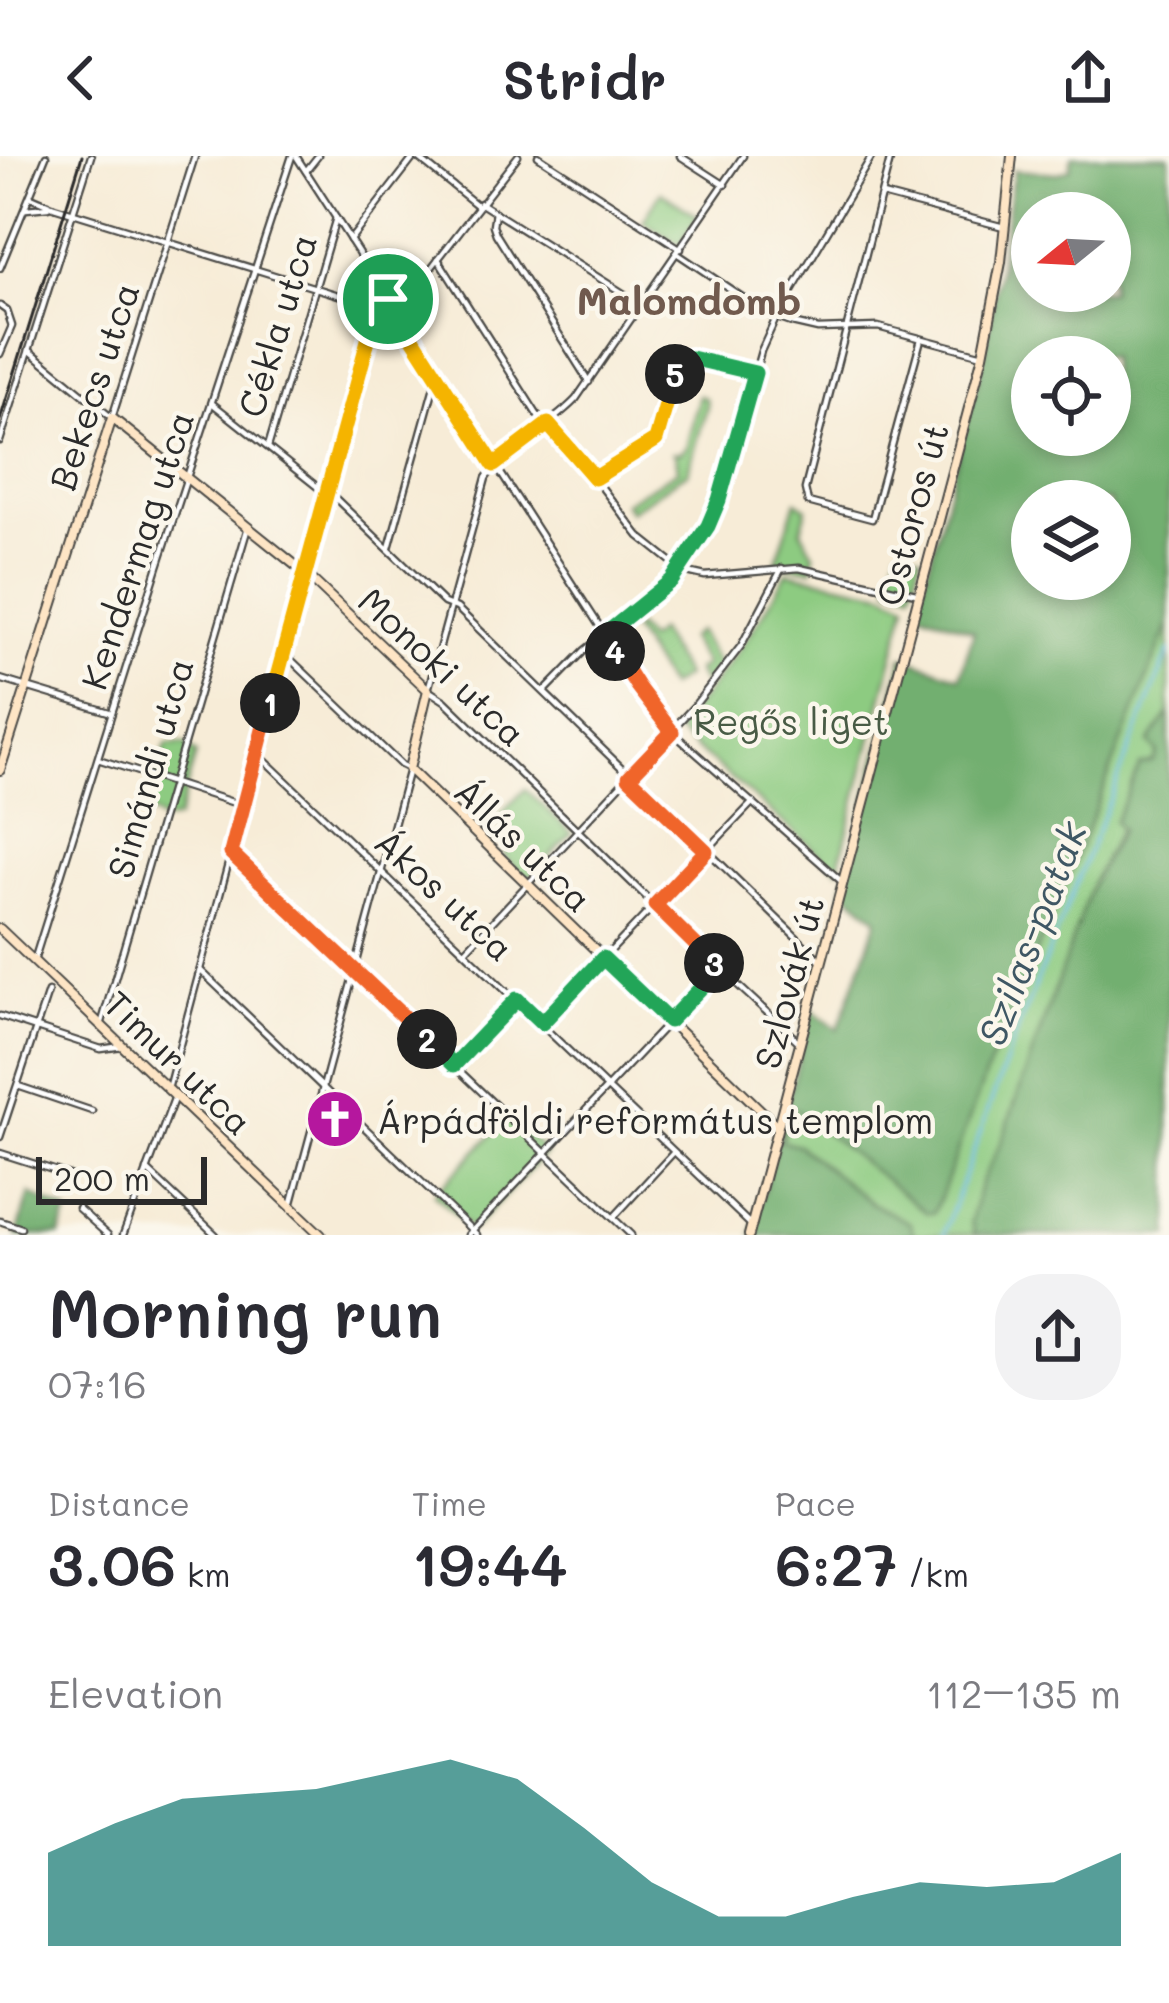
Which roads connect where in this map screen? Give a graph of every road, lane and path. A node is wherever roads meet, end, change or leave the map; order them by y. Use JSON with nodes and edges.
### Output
{"nodes":[{"id":1,"x":46,"y":156,"type":"edge"},
{"id":2,"x":91,"y":156,"type":"edge"},
{"id":3,"x":195,"y":156,"type":"edge"},
{"id":4,"x":294,"y":156,"type":"edge"},
{"id":5,"x":318,"y":156,"type":"edge"},
{"id":6,"x":416,"y":156,"type":"edge"},
{"id":7,"x":518,"y":156,"type":"edge"},
{"id":8,"x":538,"y":156,"type":"edge"},
{"id":9,"x":680,"y":156,"type":"edge"},
{"id":10,"x":743,"y":156,"type":"edge"},
{"id":11,"x":872,"y":156,"type":"edge"},
{"id":12,"x":891,"y":156,"type":"edge"},
{"id":13,"x":1012,"y":156,"type":"edge"},
{"id":14,"x":306,"y":171,"type":"junction"},
{"id":15,"x":725,"y":185,"type":"junction"},
{"id":16,"x":882,"y":195,"type":"junction"},
{"id":17,"x":31,"y":197,"type":"junction"},
{"id":18,"x":479,"y":204,"type":"junction"},
{"id":19,"x":54,"y":207,"type":"junction"},
{"id":20,"x":26,"y":209,"type":"junction"},
{"id":21,"x":72,"y":212,"type":"junction"},
{"id":22,"x":495,"y":212,"type":"junction"},
{"id":23,"x":335,"y":218,"type":"junction"},
{"id":24,"x":1006,"y":228,"type":"junction"},
{"id":25,"x":350,"y":240,"type":"junction"},
{"id":26,"x":168,"y":241,"type":"junction"},
{"id":27,"x":680,"y":251,"type":"junction"},
{"id":28,"x":438,"y":259,"type":"junction"},
{"id":29,"x":0,"y":268,"type":"edge"},
{"id":30,"x":254,"y":268,"type":"junction"},
{"id":31,"x":315,"y":288,"type":"junction"},
{"id":32,"x":388,"y":299,"type":"junction"},
{"id":33,"x":642,"y":304,"type":"junction"},
{"id":34,"x":0,"y":307,"type":"edge"},
{"id":35,"x":377,"y":307,"type":"junction"},
{"id":36,"x":397,"y":312,"type":"junction"},
{"id":37,"x":776,"y":318,"type":"junction"},
{"id":38,"x":848,"y":328,"type":"junction"},
{"id":39,"x":921,"y":339,"type":"junction"},
{"id":40,"x":29,"y":350,"type":"junction"},
{"id":41,"x":0,"y":354,"type":"edge"},
{"id":42,"x":982,"y":356,"type":"junction"},
{"id":43,"x":755,"y":373,"type":"junction"},
{"id":44,"x":437,"y":376,"type":"junction"},
{"id":45,"x":589,"y":382,"type":"junction"},
{"id":46,"x":211,"y":403,"type":"junction"},
{"id":47,"x":112,"y":418,"type":"junction"},
{"id":48,"x":546,"y":426,"type":"junction"},
{"id":49,"x":0,"y":441,"type":"edge"},
{"id":50,"x":268,"y":447,"type":"junction"},
{"id":51,"x":494,"y":465,"type":"junction"},
{"id":52,"x":186,"y":478,"type":"junction"},
{"id":53,"x":595,"y":478,"type":"junction"},
{"id":54,"x":327,"y":493,"type":"junction"},
{"id":55,"x":248,"y":527,"type":"junction"},
{"id":56,"x":389,"y":548,"type":"junction"},
{"id":57,"x":681,"y":568,"type":"junction"},
{"id":58,"x":782,"y":568,"type":"junction"},
{"id":59,"x":305,"y":573,"type":"junction"},
{"id":60,"x":917,"y":594,"type":"junction"},
{"id":61,"x":451,"y":607,"type":"junction"},
{"id":62,"x":604,"y":635,"type":"junction"},
{"id":63,"x":284,"y":652,"type":"junction"},
{"id":64,"x":0,"y":679,"type":"edge"},
{"id":65,"x":27,"y":687,"type":"junction"},
{"id":66,"x":428,"y":690,"type":"junction"},
{"id":67,"x":544,"y":692,"type":"junction"},
{"id":68,"x":112,"y":713,"type":"junction"},
{"id":69,"x":672,"y":732,"type":"junction"},
{"id":70,"x":256,"y":752,"type":"junction"},
{"id":71,"x":98,"y":759,"type":"junction"},
{"id":72,"x":409,"y":769,"type":"junction"},
{"id":73,"x":0,"y":770,"type":"edge"},
{"id":74,"x":629,"y":777,"type":"junction"},
{"id":75,"x":173,"y":782,"type":"junction"},
{"id":76,"x":752,"y":802,"type":"junction"},
{"id":77,"x":243,"y":805,"type":"junction"},
{"id":78,"x":578,"y":831,"type":"junction"},
{"id":79,"x":706,"y":851,"type":"junction"},
{"id":80,"x":231,"y":853,"type":"junction"},
{"id":81,"x":381,"y":871,"type":"junction"},
{"id":82,"x":842,"y":883,"type":"junction"},
{"id":83,"x":527,"y":885,"type":"junction"},
{"id":84,"x":655,"y":905,"type":"junction"},
{"id":85,"x":0,"y":928,"type":"edge"},
{"id":86,"x":465,"y":950,"type":"junction"},
{"id":87,"x":603,"y":958,"type":"junction"},
{"id":88,"x":34,"y":961,"type":"junction"},
{"id":89,"x":822,"y":962,"type":"junction"},
{"id":90,"x":720,"y":968,"type":"junction"},
{"id":91,"x":200,"y":970,"type":"junction"},
{"id":92,"x":355,"y":970,"type":"junction"},
{"id":93,"x":48,"y":992,"type":"dead end"},
{"id":94,"x":517,"y":999,"type":"junction"},
{"id":95,"x":0,"y":1016,"type":"edge"},
{"id":96,"x":669,"y":1021,"type":"junction"},
{"id":97,"x":542,"y":1023,"type":"junction"},
{"id":98,"x":101,"y":1025,"type":"junction"},
{"id":99,"x":37,"y":1028,"type":"junction"},
{"id":100,"x":800,"y":1043,"type":"junction"},
{"id":101,"x":122,"y":1046,"type":"junction"},
{"id":102,"x":454,"y":1065,"type":"junction"},
{"id":103,"x":16,"y":1086,"type":"junction"},
{"id":104,"x":608,"y":1087,"type":"junction"},
{"id":105,"x":323,"y":1088,"type":"junction"},
{"id":106,"x":171,"y":1093,"type":"junction"},
{"id":107,"x":92,"y":1111,"type":"dead end"},
{"id":108,"x":777,"y":1126,"type":"junction"},
{"id":109,"x":0,"y":1137,"type":"edge"},
{"id":110,"x":674,"y":1152,"type":"junction"},
{"id":111,"x":0,"y":1153,"type":"edge"},
{"id":112,"x":546,"y":1153,"type":"junction"},
{"id":113,"x":147,"y":1170,"type":"junction"},
{"id":114,"x":72,"y":1176,"type":"dead end"},
{"id":115,"x":291,"y":1206,"type":"junction"},
{"id":116,"x":78,"y":1208,"type":"dead end"},
{"id":117,"x":613,"y":1218,"type":"junction"},
{"id":118,"x":0,"y":1221,"type":"edge"},
{"id":119,"x":21,"y":1228,"type":"dead end"},
{"id":120,"x":751,"y":1230,"type":"edge"},
{"id":121,"x":472,"y":1233,"type":"edge"},
{"id":122,"x":108,"y":1235,"type":"edge"},
{"id":123,"x":123,"y":1235,"type":"edge"},
{"id":124,"x":216,"y":1235,"type":"edge"},
{"id":125,"x":321,"y":1235,"type":"edge"},
{"id":126,"x":631,"y":1235,"type":"edge"}],
"edges":[{"from":1,"to":17,"type":"street"},
{"from":2,"to":21,"type":"street"},
{"from":3,"to":26,"type":"street","name":"Bekecs utca"},
{"from":4,"to":14,"type":"street"},
{"from":4,"to":30,"type":"street","name":"Kendermag utca"},
{"from":5,"to":14,"type":"street"},
{"from":6,"to":18,"type":"street"},
{"from":6,"to":25,"type":"street"},
{"from":7,"to":18,"type":"street"},
{"from":8,"to":27,"type":"street"},
{"from":9,"to":15,"type":"street"},
{"from":10,"to":15,"type":"street"},
{"from":11,"to":37,"type":"street"},
{"from":12,"to":16,"type":"street"},
{"from":13,"to":24,"type":"street","name":"Ostoros út"},
{"from":14,"to":23,"type":"street"},
{"from":15,"to":27,"type":"street"},
{"from":16,"to":24,"type":"street"},
{"from":16,"to":38,"type":"street"},
{"from":17,"to":19,"type":"street"},
{"from":17,"to":20,"type":"street"},
{"from":18,"to":22,"type":"street"},
{"from":18,"to":28,"type":"street"},
{"from":19,"to":20,"type":"street"},
{"from":19,"to":21,"type":"street"},
{"from":20,"to":29,"type":"street"},
{"from":21,"to":26,"type":"street"},
{"from":21,"to":40,"type":"street"},
{"from":22,"to":33,"type":"street"},
{"from":22,"to":45,"type":"street"},
{"from":23,"to":25,"type":"street"},
{"from":23,"to":31,"type":"street","name":"Cékla utca"},
{"from":24,"to":42,"type":"street","name":"Ostoros út"},
{"from":25,"to":32,"type":"street"},
{"from":26,"to":30,"type":"street"},
{"from":26,"to":47,"type":"street","name":"Bekecs utca"},
{"from":27,"to":33,"type":"street"},
{"from":27,"to":37,"type":"street"},
{"from":28,"to":36,"type":"street"},
{"from":28,"to":48,"type":"street"},
{"from":30,"to":31,"type":"street"},
{"from":30,"to":46,"type":"street","name":"Kendermag utca"},
{"from":31,"to":35,"type":"street"},
{"from":31,"to":50,"type":"street","name":"Cékla utca"},
{"from":32,"to":35,"type":"street"},
{"from":32,"to":36,"type":"street"},
{"from":33,"to":45,"type":"street"},
{"from":34,"to":41,"type":"street"},
{"from":35,"to":54,"type":"street"},
{"from":36,"to":44,"type":"street"},
{"from":37,"to":38,"type":"street"},
{"from":37,"to":43,"type":"street"},
{"from":38,"to":39,"type":"street"},
{"from":38,"to":39,"type":"street"},
{"from":39,"to":42,"type":"street"},
{"from":40,"to":47,"type":"street","name":"Monoki utca"},
{"from":40,"to":49,"type":"street"},
{"from":42,"to":60,"type":"street","name":"Ostoros út"},
{"from":43,"to":53,"type":"street"},
{"from":43,"to":57,"type":"street"},
{"from":44,"to":51,"type":"street"},
{"from":44,"to":56,"type":"street"},
{"from":45,"to":48,"type":"street"},
{"from":46,"to":50,"type":"street"},
{"from":46,"to":52,"type":"street","name":"Kendermag utca"},
{"from":47,"to":52,"type":"street","name":"Monoki utca"},
{"from":47,"to":65,"type":"street","name":"Bekecs utca"},
{"from":48,"to":51,"type":"street"},
{"from":48,"to":53,"type":"street"},
{"from":50,"to":54,"type":"street"},
{"from":51,"to":61,"type":"street"},
{"from":51,"to":62,"type":"street"},
{"from":52,"to":55,"type":"street","name":"Monoki utca"},
{"from":52,"to":68,"type":"street","name":"Kendermag utca"},
{"from":53,"to":57,"type":"street"},
{"from":54,"to":56,"type":"street"},
{"from":54,"to":59,"type":"street"},
{"from":55,"to":59,"type":"street","name":"Monoki utca"},
{"from":55,"to":75,"type":"street","name":"Simándi utca"},
{"from":56,"to":61,"type":"street"},
{"from":57,"to":58,"type":"street"},
{"from":57,"to":62,"type":"street"},
{"from":58,"to":60,"type":"street"},
{"from":58,"to":69,"type":"street"},
{"from":59,"to":63,"type":"street"},
{"from":59,"to":66,"type":"street","name":"Monoki utca"},
{"from":60,"to":82,"type":"street","name":"Ostoros út"},
{"from":61,"to":66,"type":"street"},
{"from":61,"to":67,"type":"street"},
{"from":62,"to":67,"type":"street"},
{"from":62,"to":69,"type":"street"},
{"from":63,"to":70,"type":"street"},
{"from":63,"to":72,"type":"street","name":"Állás utca"},
{"from":64,"to":65,"type":"street"},
{"from":65,"to":68,"type":"street"},
{"from":65,"to":73,"type":"street","name":"Bekecs utca"},
{"from":66,"to":72,"type":"street"},
{"from":66,"to":78,"type":"street","name":"Monoki utca"},
{"from":67,"to":74,"type":"street"},
{"from":68,"to":71,"type":"street","name":"Kendermag utca"},
{"from":69,"to":74,"type":"street"},
{"from":69,"to":76,"type":"street"},
{"from":70,"to":77,"type":"street"},
{"from":70,"to":81,"type":"street","name":"Ákos utca"},
{"from":71,"to":75,"type":"street"},
{"from":71,"to":88,"type":"street","name":"Kendermag utca"},
{"from":72,"to":81,"type":"street"},
{"from":72,"to":83,"type":"street","name":"Állás utca"},
{"from":74,"to":78,"type":"street"},
{"from":74,"to":79,"type":"street"},
{"from":75,"to":77,"type":"street"},
{"from":75,"to":98,"type":"street","name":"Simándi utca"},
{"from":76,"to":79,"type":"street"},
{"from":76,"to":82,"type":"street"},
{"from":77,"to":80,"type":"street"},
{"from":78,"to":83,"type":"street"},
{"from":78,"to":84,"type":"street","name":"Monoki utca"},
{"from":79,"to":84,"type":"street"},
{"from":79,"to":89,"type":"street"},
{"from":80,"to":91,"type":"street"},
{"from":80,"to":92,"type":"street"},
{"from":81,"to":86,"type":"street","name":"Ákos utca"},
{"from":81,"to":92,"type":"street"},
{"from":82,"to":89,"type":"street","name":"Szlovák út"},
{"from":83,"to":86,"type":"street"},
{"from":83,"to":87,"type":"street","name":"Állás utca"},
{"from":84,"to":87,"type":"street"},
{"from":84,"to":90,"type":"street","name":"Monoki utca"},
{"from":85,"to":88,"type":"street","name":"Timur utca"},
{"from":86,"to":94,"type":"street","name":"Ákos utca"},
{"from":87,"to":96,"type":"street","name":"Állás utca"},
{"from":87,"to":97,"type":"street"},
{"from":88,"to":98,"type":"street","name":"Timur utca"},
{"from":89,"to":100,"type":"street","name":"Szlovák út"},
{"from":90,"to":96,"type":"street"},
{"from":90,"to":100,"type":"street","name":"Monoki utca"},
{"from":91,"to":105,"type":"street"},
{"from":91,"to":106,"type":"street"},
{"from":92,"to":102,"type":"street"},
{"from":92,"to":105,"type":"street"},
{"from":93,"to":99,"type":"street"},
{"from":94,"to":97,"type":"street","name":"Ákos utca"},
{"from":94,"to":102,"type":"street"},
{"from":95,"to":99,"type":"street"},
{"from":96,"to":104,"type":"street"},
{"from":96,"to":108,"type":"street","name":"Állás utca"},
{"from":97,"to":104,"type":"street","name":"Ákos utca"},
{"from":98,"to":101,"type":"street","name":"Timur utca"},
{"from":99,"to":101,"type":"street"},
{"from":99,"to":103,"type":"street"},
{"from":100,"to":108,"type":"street","name":"Szlovák út"},
{"from":101,"to":106,"type":"street","name":"Timur utca"},
{"from":102,"to":112,"type":"street"},
{"from":103,"to":107,"type":"street"},
{"from":103,"to":109,"type":"street"},
{"from":104,"to":110,"type":"street","name":"Ákos utca"},
{"from":104,"to":112,"type":"street"},
{"from":105,"to":115,"type":"street"},
{"from":105,"to":121,"type":"street"},
{"from":106,"to":113,"type":"street"},
{"from":106,"to":115,"type":"street","name":"Timur utca"},
{"from":108,"to":120,"type":"street","name":"Szlovák út"},
{"from":110,"to":117,"type":"street"},
{"from":110,"to":120,"type":"street","name":"Ákos utca"},
{"from":111,"to":114,"type":"street"},
{"from":112,"to":117,"type":"street"},
{"from":112,"to":121,"type":"street"},
{"from":113,"to":123,"type":"street"},
{"from":113,"to":124,"type":"street"},
{"from":115,"to":125,"type":"street","name":"Timur utca"},
{"from":116,"to":122,"type":"street"},
{"from":117,"to":126,"type":"street"},
{"from":118,"to":119,"type":"street"}]}
